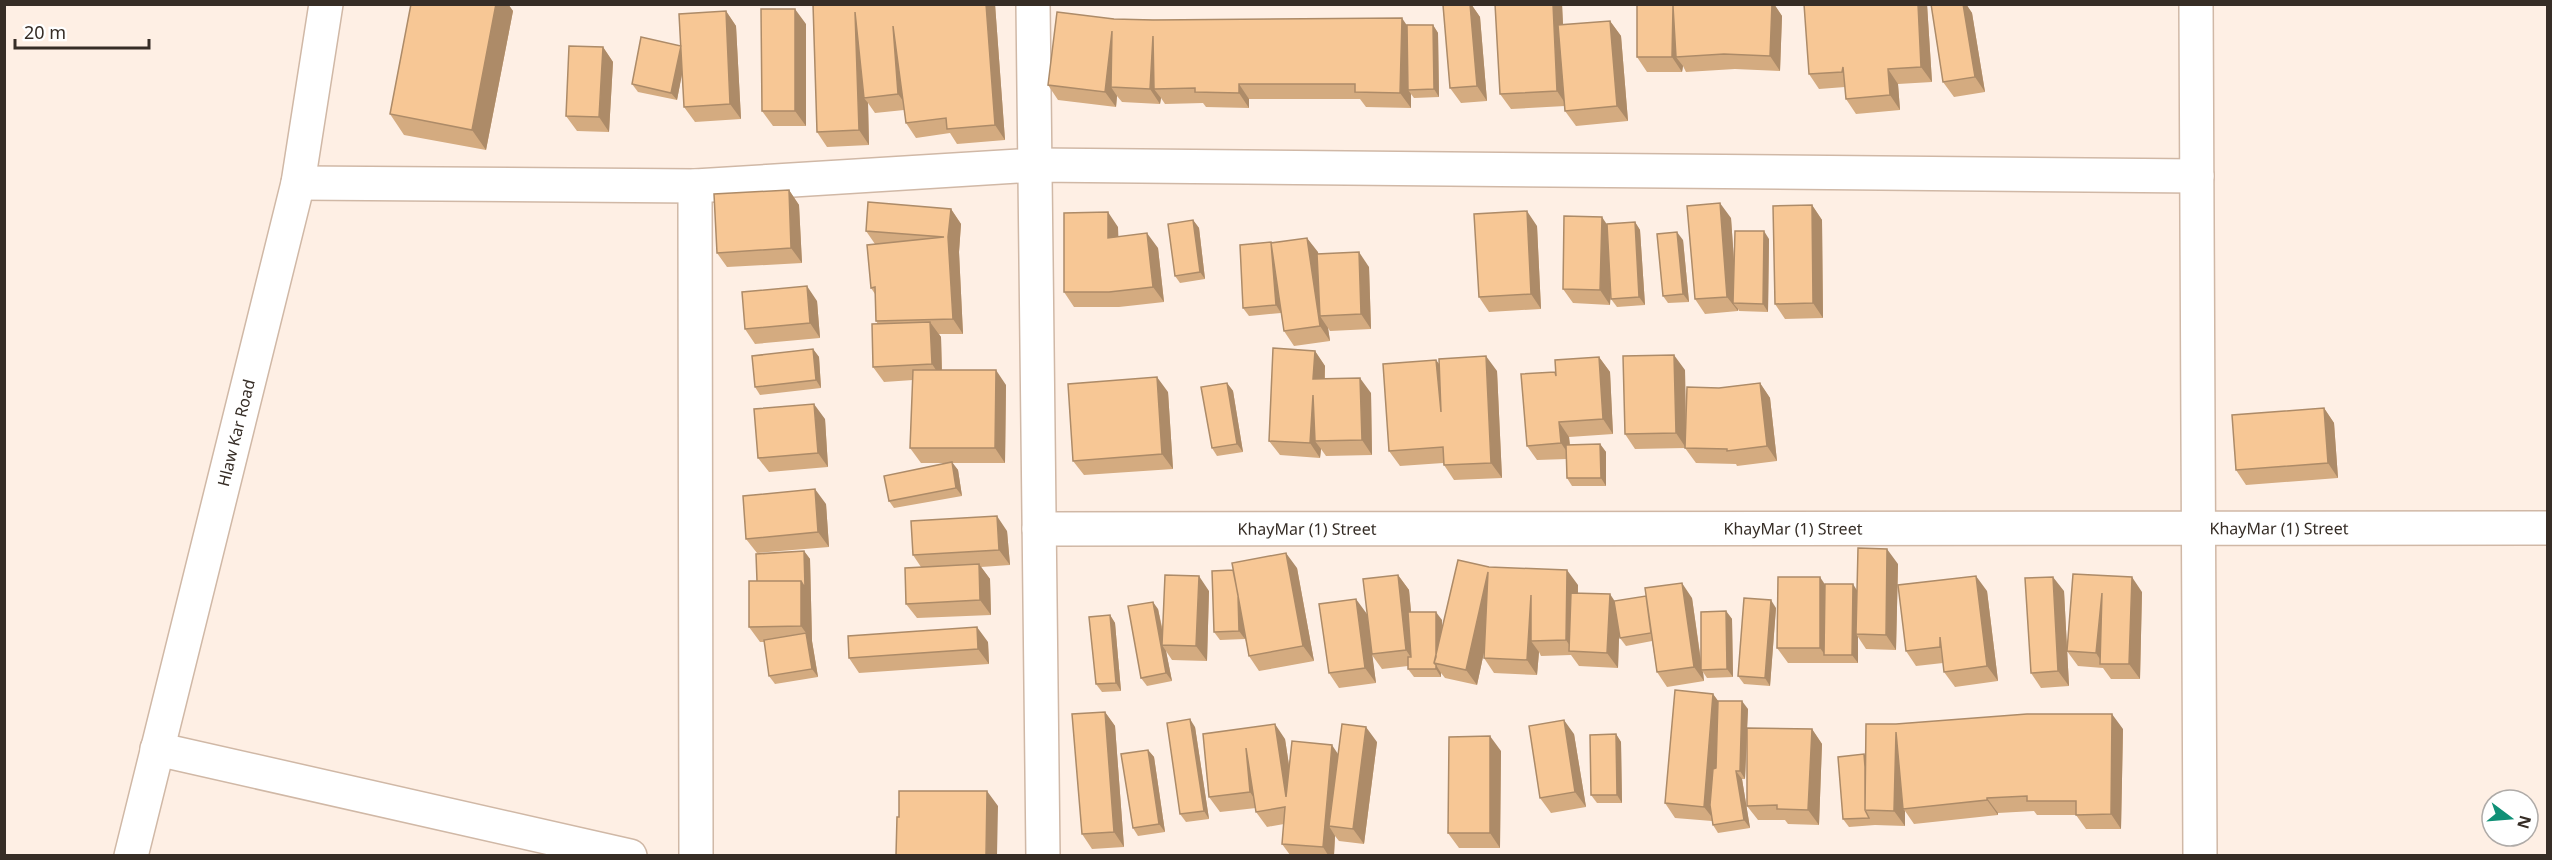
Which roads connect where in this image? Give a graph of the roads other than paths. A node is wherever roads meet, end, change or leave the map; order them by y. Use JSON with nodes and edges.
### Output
{"nodes":[{"id":1,"x":326,"y":4,"type":"edge"},
{"id":2,"x":1033,"y":4,"type":"edge"},
{"id":3,"x":2196,"y":4,"type":"edge"},
{"id":4,"x":1035,"y":165,"type":"junction"},
{"id":5,"x":2197,"y":176,"type":"junction"},
{"id":6,"x":298,"y":183,"type":"junction"},
{"id":7,"x":695,"y":186,"type":"junction"},
{"id":8,"x":2547,"y":528,"type":"edge"},
{"id":9,"x":1039,"y":529,"type":"junction"},
{"id":10,"x":2198,"y":529,"type":"junction"},
{"id":11,"x":157,"y":748,"type":"junction"},
{"id":12,"x":130,"y":855,"type":"edge"},
{"id":13,"x":630,"y":855,"type":"edge"},
{"id":14,"x":696,"y":855,"type":"edge"},
{"id":15,"x":1043,"y":855,"type":"edge"},
{"id":16,"x":2200,"y":855,"type":"edge"}],
"edges":[{"from":1,"to":6,"type":"street","name":"Hlaw Kar Road"},
{"from":2,"to":4,"type":"street"},
{"from":3,"to":5,"type":"street"},
{"from":4,"to":5,"type":"street"},
{"from":4,"to":7,"type":"street"},
{"from":4,"to":9,"type":"street"},
{"from":5,"to":10,"type":"street"},
{"from":6,"to":7,"type":"street"},
{"from":6,"to":11,"type":"street","name":"Hlaw Kar Road"},
{"from":7,"to":14,"type":"street"},
{"from":8,"to":10,"type":"street","name":"KhayMar (1) Street"},
{"from":9,"to":10,"type":"street","name":"KhayMar (1) Street"},
{"from":9,"to":15,"type":"street"},
{"from":10,"to":16,"type":"street"},
{"from":11,"to":12,"type":"street","name":"Hlaw Kar Road"},
{"from":11,"to":13,"type":"street"}]}
